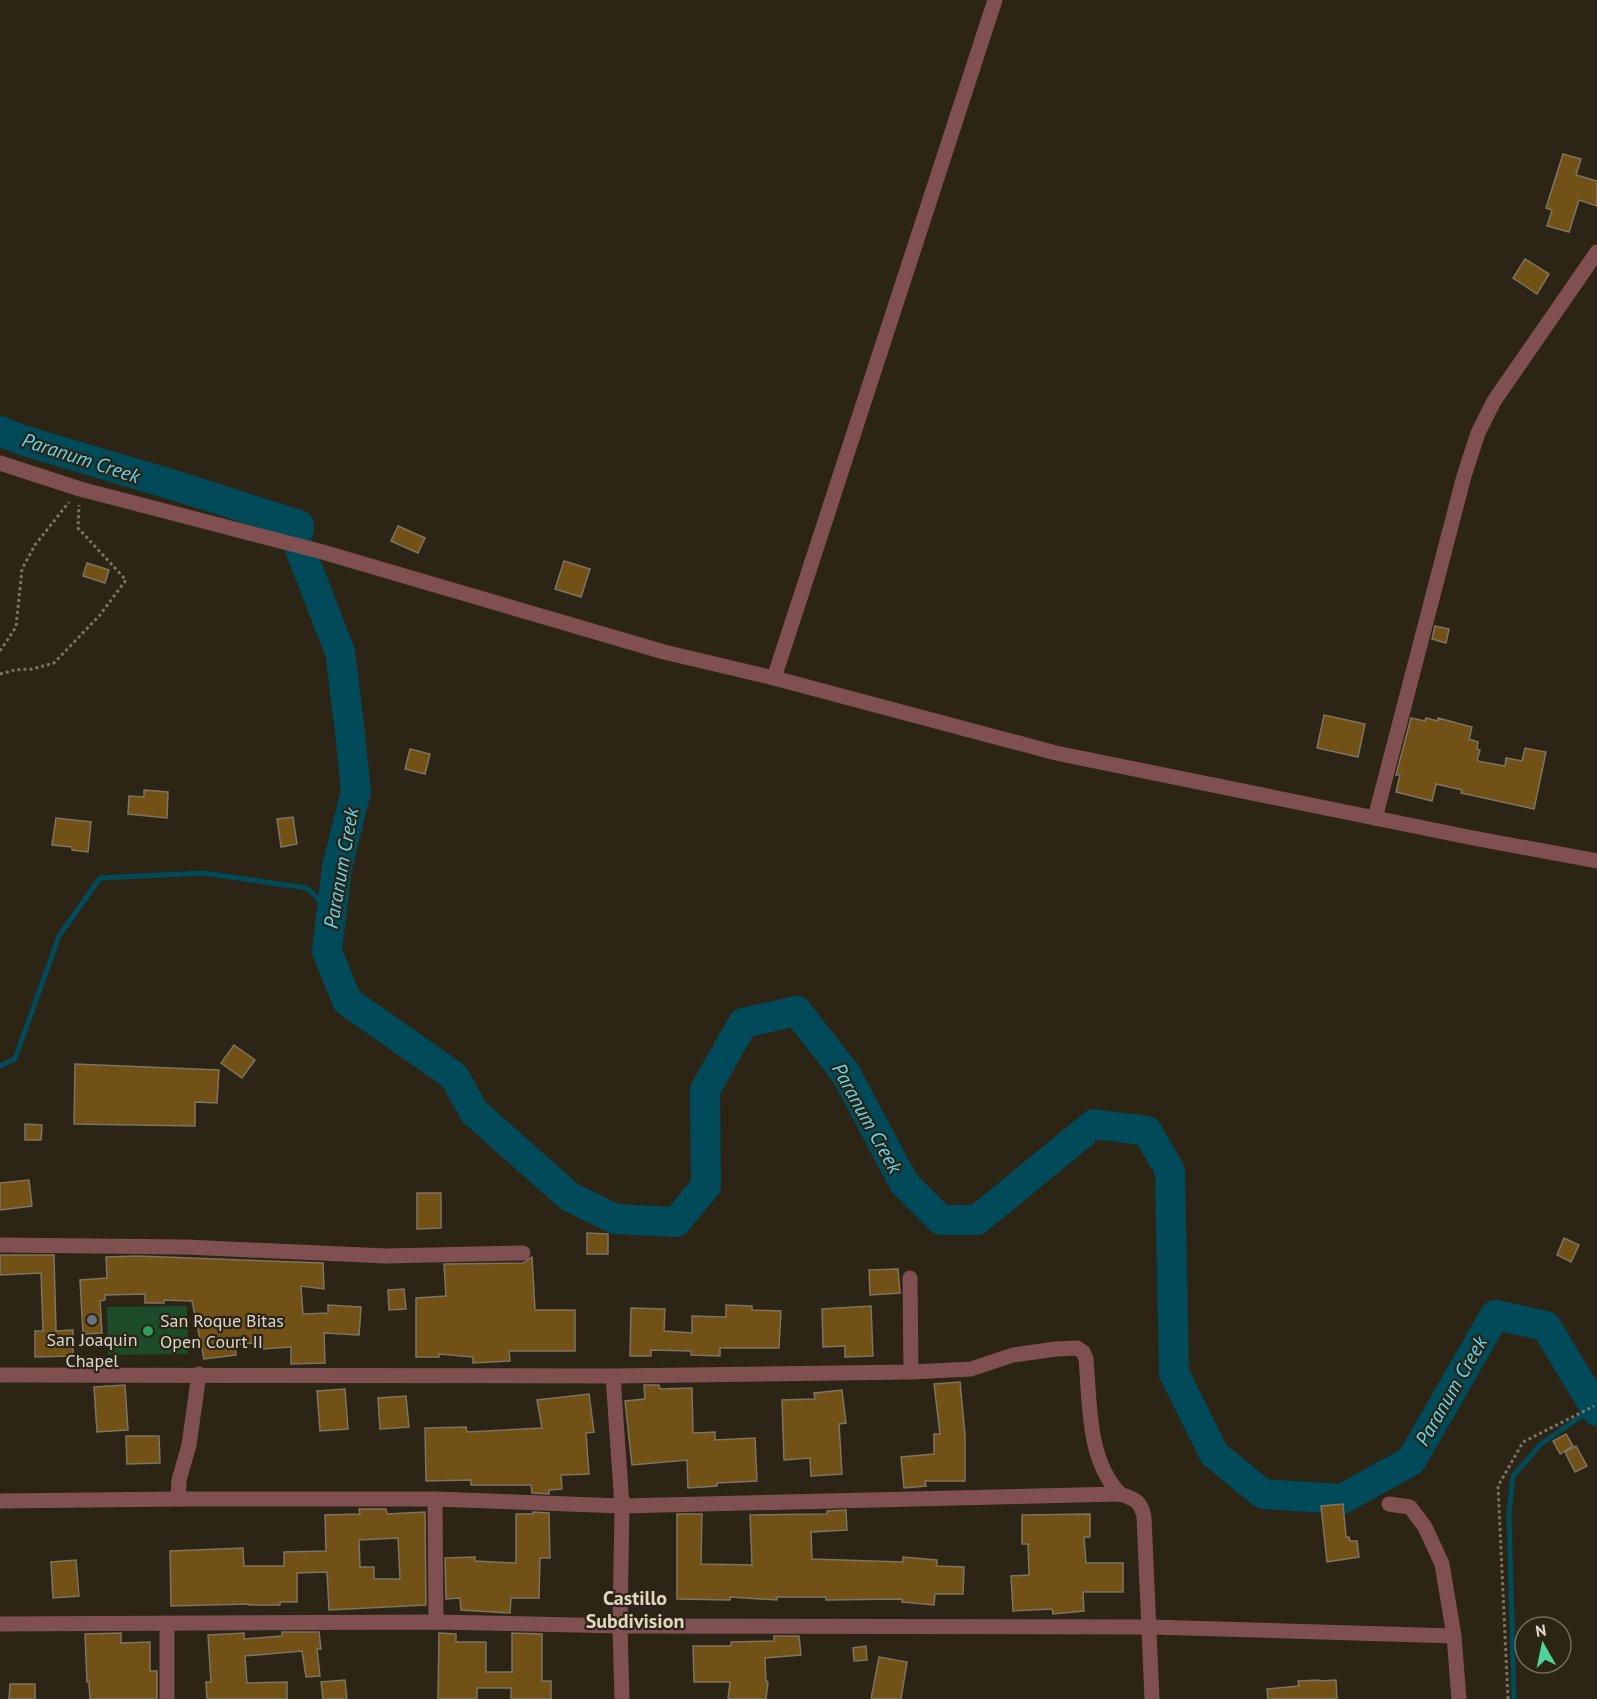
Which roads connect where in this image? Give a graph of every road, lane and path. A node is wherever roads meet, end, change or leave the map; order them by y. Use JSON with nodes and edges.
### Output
{"nodes":[{"id":1,"x":995,"y":0,"type":"edge"},
{"id":2,"x":1597,"y":252,"type":"edge"},
{"id":3,"x":0,"y":463,"type":"edge"},
{"id":4,"x":80,"y":489,"type":"junction"},
{"id":5,"x":0,"y":651,"type":"edge"},
{"id":6,"x":0,"y":674,"type":"edge"},
{"id":7,"x":774,"y":678,"type":"junction"},
{"id":8,"x":1375,"y":818,"type":"junction"},
{"id":9,"x":1597,"y":861,"type":"edge"},
{"id":10,"x":0,"y":1245,"type":"edge"},
{"id":11,"x":523,"y":1252,"type":"dead end"},
{"id":12,"x":910,"y":1278,"type":"dead end"},
{"id":13,"x":911,"y":1372,"type":"junction"},
{"id":14,"x":199,"y":1374,"type":"junction"},
{"id":15,"x":0,"y":1375,"type":"edge"},
{"id":16,"x":613,"y":1376,"type":"junction"},
{"id":17,"x":1594,"y":1406,"type":"dead end"},
{"id":18,"x":1120,"y":1494,"type":"junction"},
{"id":19,"x":178,"y":1498,"type":"junction"},
{"id":20,"x":435,"y":1499,"type":"junction"},
{"id":21,"x":0,"y":1501,"type":"edge"},
{"id":22,"x":1389,"y":1504,"type":"dead end"},
{"id":23,"x":622,"y":1506,"type":"junction"},
{"id":24,"x":436,"y":1622,"type":"junction"},
{"id":25,"x":167,"y":1623,"type":"junction"},
{"id":26,"x":0,"y":1624,"type":"edge"},
{"id":27,"x":620,"y":1626,"type":"junction"},
{"id":28,"x":1150,"y":1627,"type":"junction"},
{"id":29,"x":1454,"y":1636,"type":"junction"},
{"id":30,"x":167,"y":1699,"type":"edge"},
{"id":31,"x":622,"y":1699,"type":"edge"},
{"id":32,"x":1152,"y":1699,"type":"edge"},
{"id":33,"x":1459,"y":1699,"type":"edge"},
{"id":34,"x":1508,"y":1699,"type":"edge"}],
"edges":[{"from":1,"to":7,"type":"street"},
{"from":2,"to":8,"type":"street"},
{"from":3,"to":4,"type":"street"},
{"from":4,"to":5,"type":"path"},
{"from":4,"to":6,"type":"path"},
{"from":4,"to":7,"type":"street"},
{"from":7,"to":8,"type":"street"},
{"from":8,"to":9,"type":"street"},
{"from":10,"to":11,"type":"street"},
{"from":12,"to":13,"type":"street"},
{"from":13,"to":16,"type":"street"},
{"from":13,"to":18,"type":"street"},
{"from":14,"to":15,"type":"street"},
{"from":14,"to":16,"type":"street"},
{"from":14,"to":19,"type":"street"},
{"from":16,"to":23,"type":"street"},
{"from":17,"to":34,"type":"path"},
{"from":18,"to":23,"type":"street"},
{"from":18,"to":28,"type":"street"},
{"from":19,"to":20,"type":"street"},
{"from":19,"to":21,"type":"street"},
{"from":20,"to":23,"type":"street"},
{"from":20,"to":24,"type":"street"},
{"from":22,"to":29,"type":"street"},
{"from":23,"to":27,"type":"street"},
{"from":24,"to":25,"type":"street"},
{"from":24,"to":27,"type":"street"},
{"from":25,"to":26,"type":"street"},
{"from":25,"to":30,"type":"street"},
{"from":27,"to":28,"type":"street"},
{"from":27,"to":31,"type":"street"},
{"from":28,"to":29,"type":"street"},
{"from":28,"to":32,"type":"street"},
{"from":29,"to":33,"type":"street"}]}
